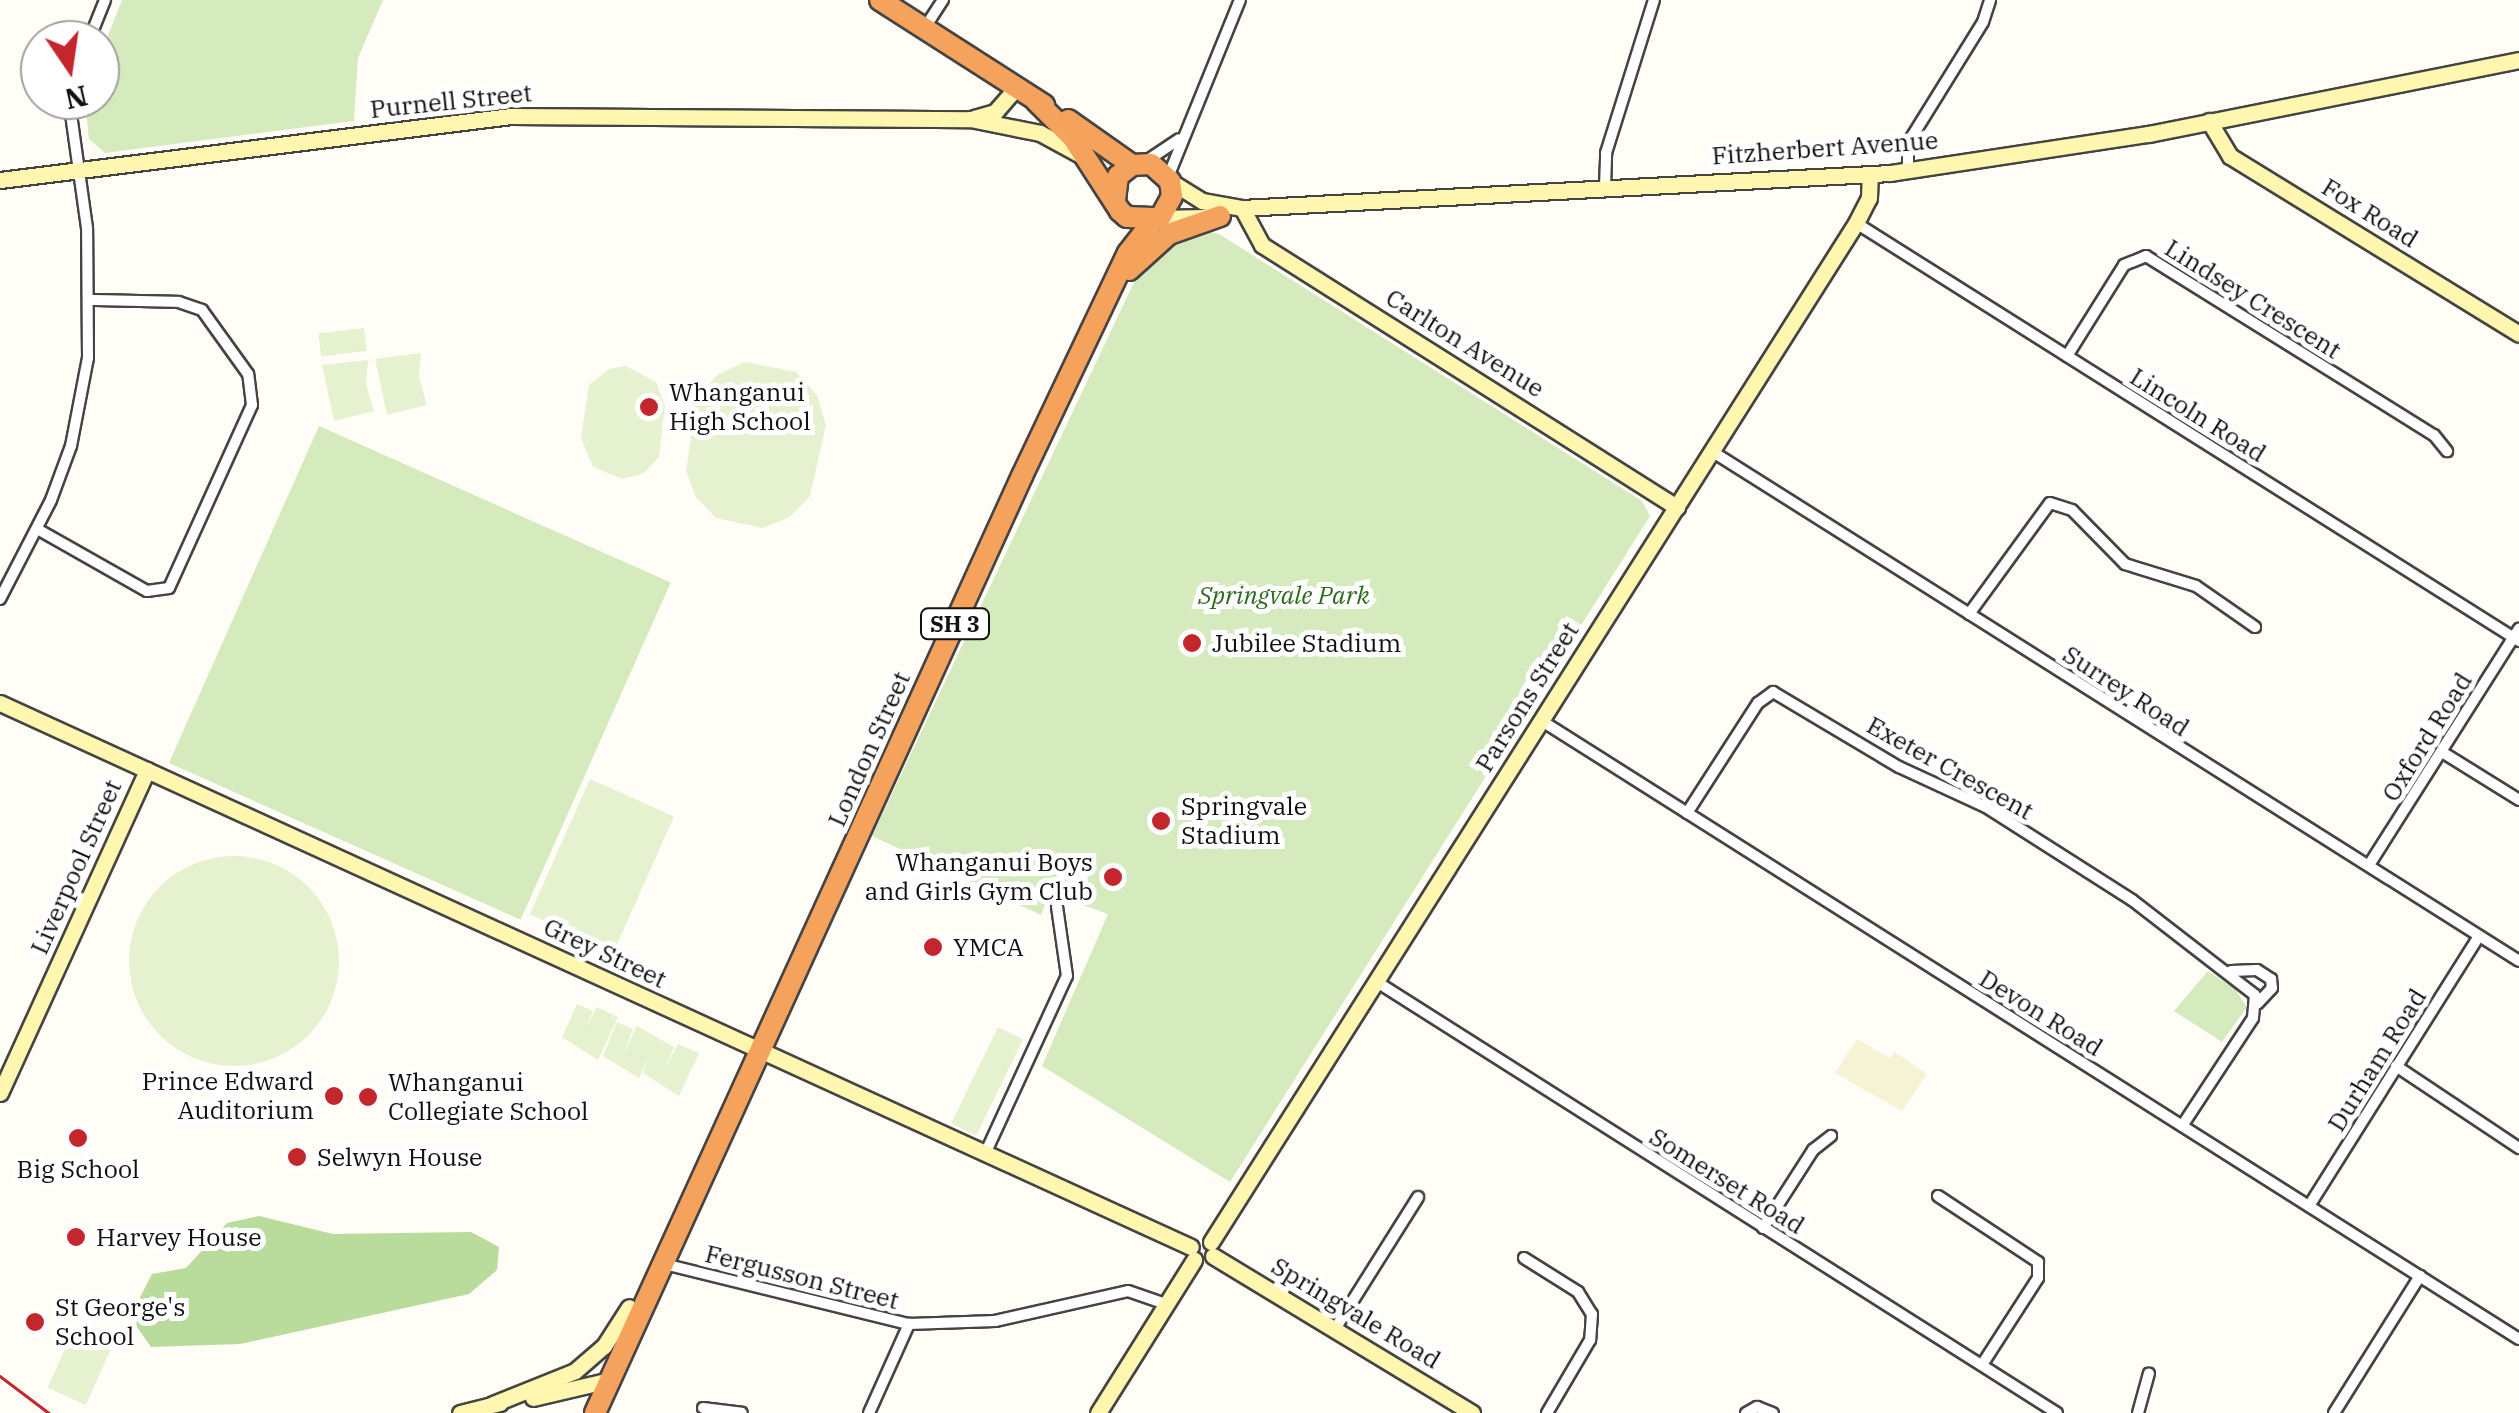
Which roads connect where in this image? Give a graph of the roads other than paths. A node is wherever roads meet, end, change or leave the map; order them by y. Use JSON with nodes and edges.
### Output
{"nodes":[{"id":1,"x":880,"y":0,"type":"edge"},
{"id":2,"x":943,"y":0,"type":"edge"},
{"id":3,"x":1240,"y":0,"type":"edge"},
{"id":4,"x":1654,"y":0,"type":"edge"},
{"id":5,"x":1990,"y":0,"type":"edge"},
{"id":6,"x":924,"y":30,"type":"junction"},
{"id":7,"x":2519,"y":47,"type":"edge"},
{"id":8,"x":2519,"y":60,"type":"edge"},
{"id":9,"x":2482,"y":67,"type":"junction"},
{"id":10,"x":1016,"y":88,"type":"junction"},
{"id":11,"x":1036,"y":101,"type":"junction"},
{"id":12,"x":970,"y":119,"type":"junction"},
{"id":13,"x":71,"y":120,"type":"edge"},
{"id":14,"x":2209,"y":122,"type":"junction"},
{"id":15,"x":1180,"y":138,"type":"junction"},
{"id":16,"x":1088,"y":159,"type":"junction"},
{"id":17,"x":1136,"y":164,"type":"junction"},
{"id":18,"x":1908,"y":170,"type":"junction"},
{"id":19,"x":77,"y":171,"type":"junction"},
{"id":20,"x":1870,"y":174,"type":"junction"},
{"id":21,"x":1169,"y":179,"type":"junction"},
{"id":22,"x":0,"y":180,"type":"edge"},
{"id":23,"x":1605,"y":187,"type":"junction"},
{"id":24,"x":1118,"y":206,"type":"junction"},
{"id":25,"x":1242,"y":208,"type":"junction"},
{"id":26,"x":1220,"y":216,"type":"junction"},
{"id":27,"x":1156,"y":219,"type":"junction"},
{"id":28,"x":1856,"y":223,"type":"junction"},
{"id":29,"x":1111,"y":290,"type":"junction"},
{"id":30,"x":90,"y":300,"type":"junction"},
{"id":31,"x":2519,"y":334,"type":"edge"},
{"id":32,"x":2067,"y":356,"type":"junction"},
{"id":33,"x":1713,"y":452,"type":"junction"},
{"id":34,"x":2447,"y":452,"type":"dead end"},
{"id":35,"x":1677,"y":507,"type":"junction"},
{"id":36,"x":39,"y":530,"type":"junction"},
{"id":37,"x":0,"y":599,"type":"edge"},
{"id":38,"x":1968,"y":614,"type":"junction"},
{"id":39,"x":2255,"y":627,"type":"dead end"},
{"id":40,"x":2517,"y":636,"type":"edge"},
{"id":41,"x":0,"y":703,"type":"edge"},
{"id":42,"x":1542,"y":721,"type":"junction"},
{"id":43,"x":2442,"y":752,"type":"junction"},
{"id":44,"x":147,"y":770,"type":"junction"},
{"id":45,"x":2519,"y":800,"type":"edge"},
{"id":46,"x":1687,"y":814,"type":"junction"},
{"id":47,"x":2369,"y":866,"type":"junction"},
{"id":48,"x":1057,"y":907,"type":"dead end"},
{"id":49,"x":2479,"y":936,"type":"junction"},
{"id":50,"x":2519,"y":961,"type":"edge"},
{"id":51,"x":2230,"y":971,"type":"junction"},
{"id":52,"x":1377,"y":982,"type":"junction"},
{"id":53,"x":2258,"y":1003,"type":"junction"},
{"id":54,"x":760,"y":1051,"type":"junction"},
{"id":55,"x":2396,"y":1066,"type":"junction"},
{"id":56,"x":0,"y":1094,"type":"edge"},
{"id":57,"x":2182,"y":1126,"type":"junction"},
{"id":58,"x":1831,"y":1136,"type":"dead end"},
{"id":59,"x":2519,"y":1148,"type":"edge"},
{"id":60,"x":986,"y":1154,"type":"junction"},
{"id":61,"x":1938,"y":1196,"type":"dead end"},
{"id":62,"x":1418,"y":1197,"type":"dead end"},
{"id":63,"x":2309,"y":1206,"type":"junction"},
{"id":64,"x":1763,"y":1228,"type":"junction"},
{"id":65,"x":675,"y":1229,"type":"junction"},
{"id":66,"x":1212,"y":1249,"type":"junction"},
{"id":67,"x":1192,"y":1253,"type":"junction"},
{"id":68,"x":1524,"y":1258,"type":"dead end"},
{"id":69,"x":664,"y":1264,"type":"junction"},
{"id":70,"x":2420,"y":1276,"type":"junction"},
{"id":71,"x":1164,"y":1304,"type":"junction"},
{"id":72,"x":630,"y":1308,"type":"junction"},
{"id":73,"x":909,"y":1324,"type":"junction"},
{"id":74,"x":1335,"y":1329,"type":"junction"},
{"id":75,"x":2519,"y":1339,"type":"edge"},
{"id":76,"x":1982,"y":1366,"type":"junction"},
{"id":77,"x":2149,"y":1373,"type":"dead end"},
{"id":78,"x":604,"y":1381,"type":"junction"},
{"id":79,"x":568,"y":1390,"type":"junction"},
{"id":80,"x":493,"y":1404,"type":"junction"},
{"id":81,"x":704,"y":1408,"type":"dead end"},
{"id":82,"x":588,"y":1411,"type":"edge"},
{"id":83,"x":460,"y":1413,"type":"edge"},
{"id":84,"x":742,"y":1413,"type":"edge"},
{"id":85,"x":869,"y":1413,"type":"edge"},
{"id":86,"x":1098,"y":1413,"type":"edge"},
{"id":87,"x":1472,"y":1413,"type":"edge"},
{"id":88,"x":1547,"y":1413,"type":"edge"},
{"id":89,"x":1746,"y":1413,"type":"edge"},
{"id":90,"x":1774,"y":1413,"type":"edge"},
{"id":91,"x":2056,"y":1413,"type":"edge"},
{"id":92,"x":2138,"y":1413,"type":"edge"},
{"id":93,"x":2334,"y":1413,"type":"edge"}],
"edges":[{"from":1,"to":6,"type":"highway"},
{"from":2,"to":6,"type":"street"},
{"from":3,"to":15,"type":"street"},
{"from":4,"to":23,"type":"street"},
{"from":5,"to":18,"type":"street"},
{"from":6,"to":10,"type":"highway"},
{"from":7,"to":9,"type":"main road","name":"Fitzherbert Avenue"},
{"from":8,"to":9,"type":"main road","name":"Fitzherbert Avenue"},
{"from":9,"to":14,"type":"main road","name":"Fitzherbert Avenue"},
{"from":10,"to":11,"type":"highway"},
{"from":10,"to":12,"type":"main road"},
{"from":11,"to":16,"type":"highway"},
{"from":11,"to":17,"type":"highway"},
{"from":12,"to":16,"type":"main road","name":"Purnell Street"},
{"from":12,"to":19,"type":"main road","name":"Purnell Street"},
{"from":13,"to":19,"type":"street"},
{"from":14,"to":18,"type":"main road","name":"Fitzherbert Avenue"},
{"from":14,"to":31,"type":"main road","name":"Fox Road"},
{"from":15,"to":17,"type":"street"},
{"from":15,"to":21,"type":"street"},
{"from":16,"to":24,"type":"highway"},
{"from":17,"to":21,"type":"highway"},
{"from":17,"to":24,"type":"highway","number":"SH 3"},
{"from":18,"to":20,"type":"main road","name":"Fitzherbert Avenue"},
{"from":19,"to":22,"type":"main road","name":"Purnell Street"},
{"from":19,"to":30,"type":"street"},
{"from":20,"to":23,"type":"main road","name":"Fitzherbert Avenue"},
{"from":20,"to":28,"type":"main road","name":"Parsons Street"},
{"from":21,"to":25,"type":"main road","name":"Fitzherbert Avenue"},
{"from":21,"to":27,"type":"highway","number":"SH 3"},
{"from":23,"to":25,"type":"main road","name":"Fitzherbert Avenue"},
{"from":24,"to":27,"type":"highway"},
{"from":24,"to":29,"type":"highway","name":"London Street","number":"SH 3"},
{"from":25,"to":26,"type":"main road"},
{"from":25,"to":35,"type":"main road","name":"Carlton Avenue"},
{"from":26,"to":27,"type":"main road"},
{"from":26,"to":29,"type":"highway"},
{"from":27,"to":29,"type":"highway","name":"London Street","number":"SH 3"},
{"from":28,"to":32,"type":"street","name":"Lincoln Road"},
{"from":28,"to":33,"type":"main road","name":"Parsons Street"},
{"from":29,"to":54,"type":"highway","name":"London Street","number":"SH 3"},
{"from":30,"to":36,"type":"street"},
{"from":30,"to":36,"type":"street"},
{"from":32,"to":34,"type":"street","name":"Lindsey Crescent"},
{"from":32,"to":40,"type":"street","name":"Lincoln Road"},
{"from":33,"to":35,"type":"main road","name":"Parsons Street"},
{"from":33,"to":38,"type":"street","name":"Surrey Road"},
{"from":35,"to":42,"type":"main road","name":"Parsons Street"},
{"from":36,"to":37,"type":"street"},
{"from":38,"to":39,"type":"street"},
{"from":38,"to":47,"type":"street","name":"Surrey Road"},
{"from":40,"to":43,"type":"street","name":"Oxford Road"},
{"from":41,"to":44,"type":"main road","name":"Grey Street"},
{"from":42,"to":46,"type":"street","name":"Devon Road"},
{"from":42,"to":52,"type":"main road","name":"Parsons Street"},
{"from":43,"to":45,"type":"street"},
{"from":43,"to":47,"type":"street","name":"Oxford Road"},
{"from":44,"to":54,"type":"main road","name":"Grey Street"},
{"from":44,"to":56,"type":"main road","name":"Liverpool Street"},
{"from":46,"to":51,"type":"street","name":"Exeter Crescent"},
{"from":46,"to":57,"type":"street","name":"Devon Road"},
{"from":47,"to":49,"type":"street","name":"Surrey Road"},
{"from":48,"to":60,"type":"street"},
{"from":49,"to":50,"type":"street","name":"Surrey Road"},
{"from":49,"to":55,"type":"street","name":"Durham Road"},
{"from":51,"to":53,"type":"street","name":"Exeter Crescent"},
{"from":51,"to":53,"type":"street","name":"Exeter Crescent"},
{"from":52,"to":64,"type":"street","name":"Somerset Road"},
{"from":52,"to":66,"type":"main road","name":"Parsons Street"},
{"from":53,"to":57,"type":"street"},
{"from":54,"to":60,"type":"main road","name":"Grey Street"},
{"from":54,"to":65,"type":"highway","name":"London Street","number":"SH 3"},
{"from":55,"to":59,"type":"street"},
{"from":55,"to":63,"type":"street","name":"Durham Road"},
{"from":57,"to":63,"type":"street","name":"Devon Road"},
{"from":58,"to":64,"type":"street"},
{"from":60,"to":67,"type":"main road","name":"Grey Street"},
{"from":61,"to":76,"type":"street"},
{"from":62,"to":74,"type":"street"},
{"from":63,"to":70,"type":"street","name":"Devon Road"},
{"from":64,"to":76,"type":"street","name":"Somerset Road"},
{"from":65,"to":69,"type":"highway","name":"London Street","number":"SH 3"},
{"from":65,"to":72,"type":"highway","name":"London Street","number":"SH 3"},
{"from":66,"to":67,"type":"main road"},
{"from":66,"to":74,"type":"main road","name":"Springvale Road"},
{"from":67,"to":71,"type":"main road"},
{"from":68,"to":88,"type":"street"},
{"from":69,"to":73,"type":"street","name":"Fergusson Street"},
{"from":69,"to":78,"type":"highway","name":"London Street","number":"SH 3"},
{"from":70,"to":75,"type":"street","name":"Devon Road"},
{"from":70,"to":93,"type":"street"},
{"from":71,"to":73,"type":"street","name":"Fergusson Street"},
{"from":71,"to":86,"type":"main road"},
{"from":72,"to":78,"type":"highway","name":"London Street","number":"SH 3"},
{"from":72,"to":80,"type":"main road"},
{"from":73,"to":85,"type":"street"},
{"from":74,"to":87,"type":"main road","name":"Springvale Road"},
{"from":76,"to":91,"type":"street","name":"Somerset Road"},
{"from":77,"to":92,"type":"street"},
{"from":78,"to":79,"type":"main road"},
{"from":78,"to":82,"type":"highway","name":"London Street","number":"SH 3"},
{"from":79,"to":80,"type":"main road"},
{"from":79,"to":82,"type":"main road"},
{"from":80,"to":83,"type":"main road"},
{"from":81,"to":84,"type":"street"},
{"from":89,"to":90,"type":"street"}]}
